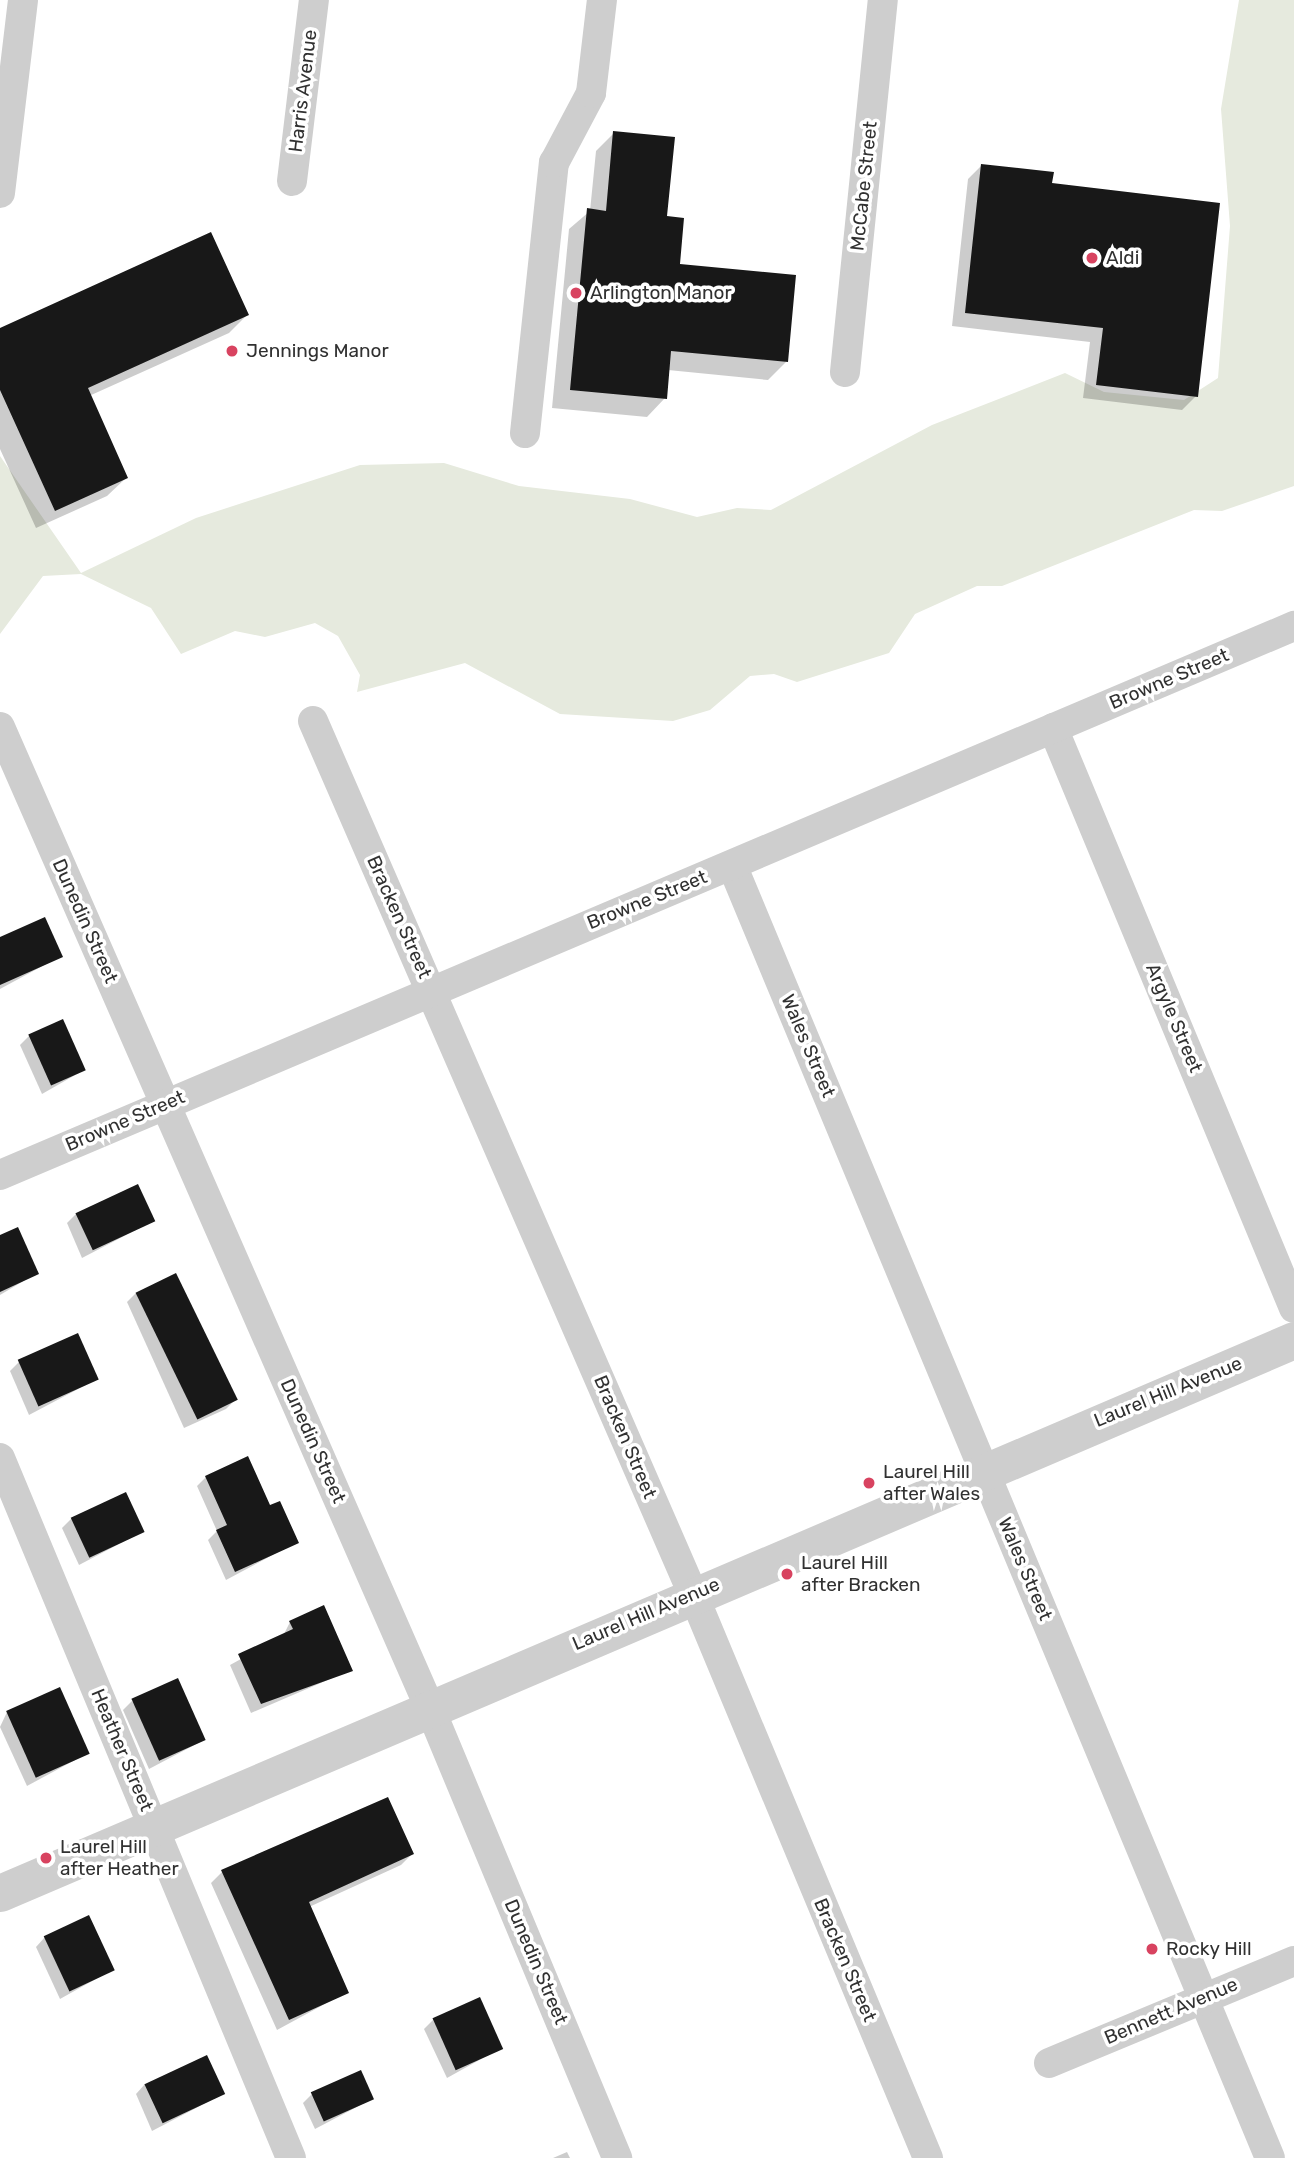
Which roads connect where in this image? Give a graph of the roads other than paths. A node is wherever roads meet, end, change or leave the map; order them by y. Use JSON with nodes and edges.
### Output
{"nodes":[{"id":1,"x":23,"y":0,"type":"edge"},
{"id":2,"x":314,"y":0,"type":"edge"},
{"id":3,"x":602,"y":0,"type":"edge"},
{"id":4,"x":883,"y":0,"type":"edge"},
{"id":5,"x":292,"y":181,"type":"dead end"},
{"id":6,"x":0,"y":193,"type":"edge"},
{"id":7,"x":845,"y":372,"type":"dead end"},
{"id":8,"x":525,"y":433,"type":"dead end"},
{"id":9,"x":1294,"y":626,"type":"edge"},
{"id":10,"x":313,"y":721,"type":"dead end"},
{"id":11,"x":0,"y":727,"type":"edge"},
{"id":12,"x":1053,"y":728,"type":"junction"},
{"id":13,"x":732,"y":864,"type":"junction"},
{"id":14,"x":431,"y":989,"type":"junction"},
{"id":15,"x":165,"y":1104,"type":"junction"},
{"id":16,"x":0,"y":1175,"type":"edge"},
{"id":17,"x":1294,"y":1308,"type":"edge"},
{"id":18,"x":1294,"y":1340,"type":"edge"},
{"id":19,"x":0,"y":1458,"type":"edge"},
{"id":20,"x":984,"y":1469,"type":"junction"},
{"id":21,"x":693,"y":1594,"type":"junction"},
{"id":22,"x":429,"y":1706,"type":"junction"},
{"id":23,"x":154,"y":1826,"type":"junction"},
{"id":24,"x":0,"y":1893,"type":"edge"},
{"id":25,"x":1294,"y":1961,"type":"edge"},
{"id":26,"x":1202,"y":1995,"type":"junction"},
{"id":27,"x":1049,"y":2063,"type":"dead end"},
{"id":28,"x":291,"y":2158,"type":"edge"},
{"id":29,"x":617,"y":2158,"type":"edge"},
{"id":30,"x":928,"y":2158,"type":"edge"},
{"id":31,"x":1270,"y":2158,"type":"edge"}],
"edges":[{"from":1,"to":6,"type":"street"},
{"from":2,"to":5,"type":"street","name":"Harris Avenue"},
{"from":3,"to":8,"type":"street"},
{"from":4,"to":7,"type":"street","name":"McCabe Street"},
{"from":9,"to":12,"type":"street","name":"Browne Street"},
{"from":10,"to":14,"type":"street","name":"Bracken Street"},
{"from":11,"to":15,"type":"street","name":"Dunedin Street"},
{"from":12,"to":13,"type":"street","name":"Browne Street"},
{"from":12,"to":17,"type":"street","name":"Argyle Street"},
{"from":13,"to":14,"type":"street","name":"Browne Street"},
{"from":13,"to":20,"type":"street","name":"Wales Street"},
{"from":14,"to":15,"type":"street","name":"Browne Street"},
{"from":14,"to":21,"type":"street","name":"Bracken Street"},
{"from":15,"to":16,"type":"street","name":"Browne Street"},
{"from":15,"to":22,"type":"street","name":"Dunedin Street"},
{"from":18,"to":20,"type":"street","name":"Laurel Hill Avenue"},
{"from":19,"to":23,"type":"street","name":"Heather Street"},
{"from":20,"to":21,"type":"street","name":"Laurel Hill Avenue"},
{"from":20,"to":26,"type":"street","name":"Wales Street"},
{"from":21,"to":22,"type":"street","name":"Laurel Hill Avenue"},
{"from":21,"to":30,"type":"street","name":"Bracken Street"},
{"from":22,"to":23,"type":"street","name":"Laurel Hill Avenue"},
{"from":22,"to":29,"type":"street","name":"Dunedin Street"},
{"from":23,"to":24,"type":"street","name":"Laurel Hill Avenue"},
{"from":23,"to":28,"type":"street","name":"Heather Street"},
{"from":25,"to":26,"type":"street","name":"Bennett Avenue"},
{"from":26,"to":27,"type":"street","name":"Bennett Avenue"},
{"from":26,"to":31,"type":"street","name":"Wales Street"}]}
